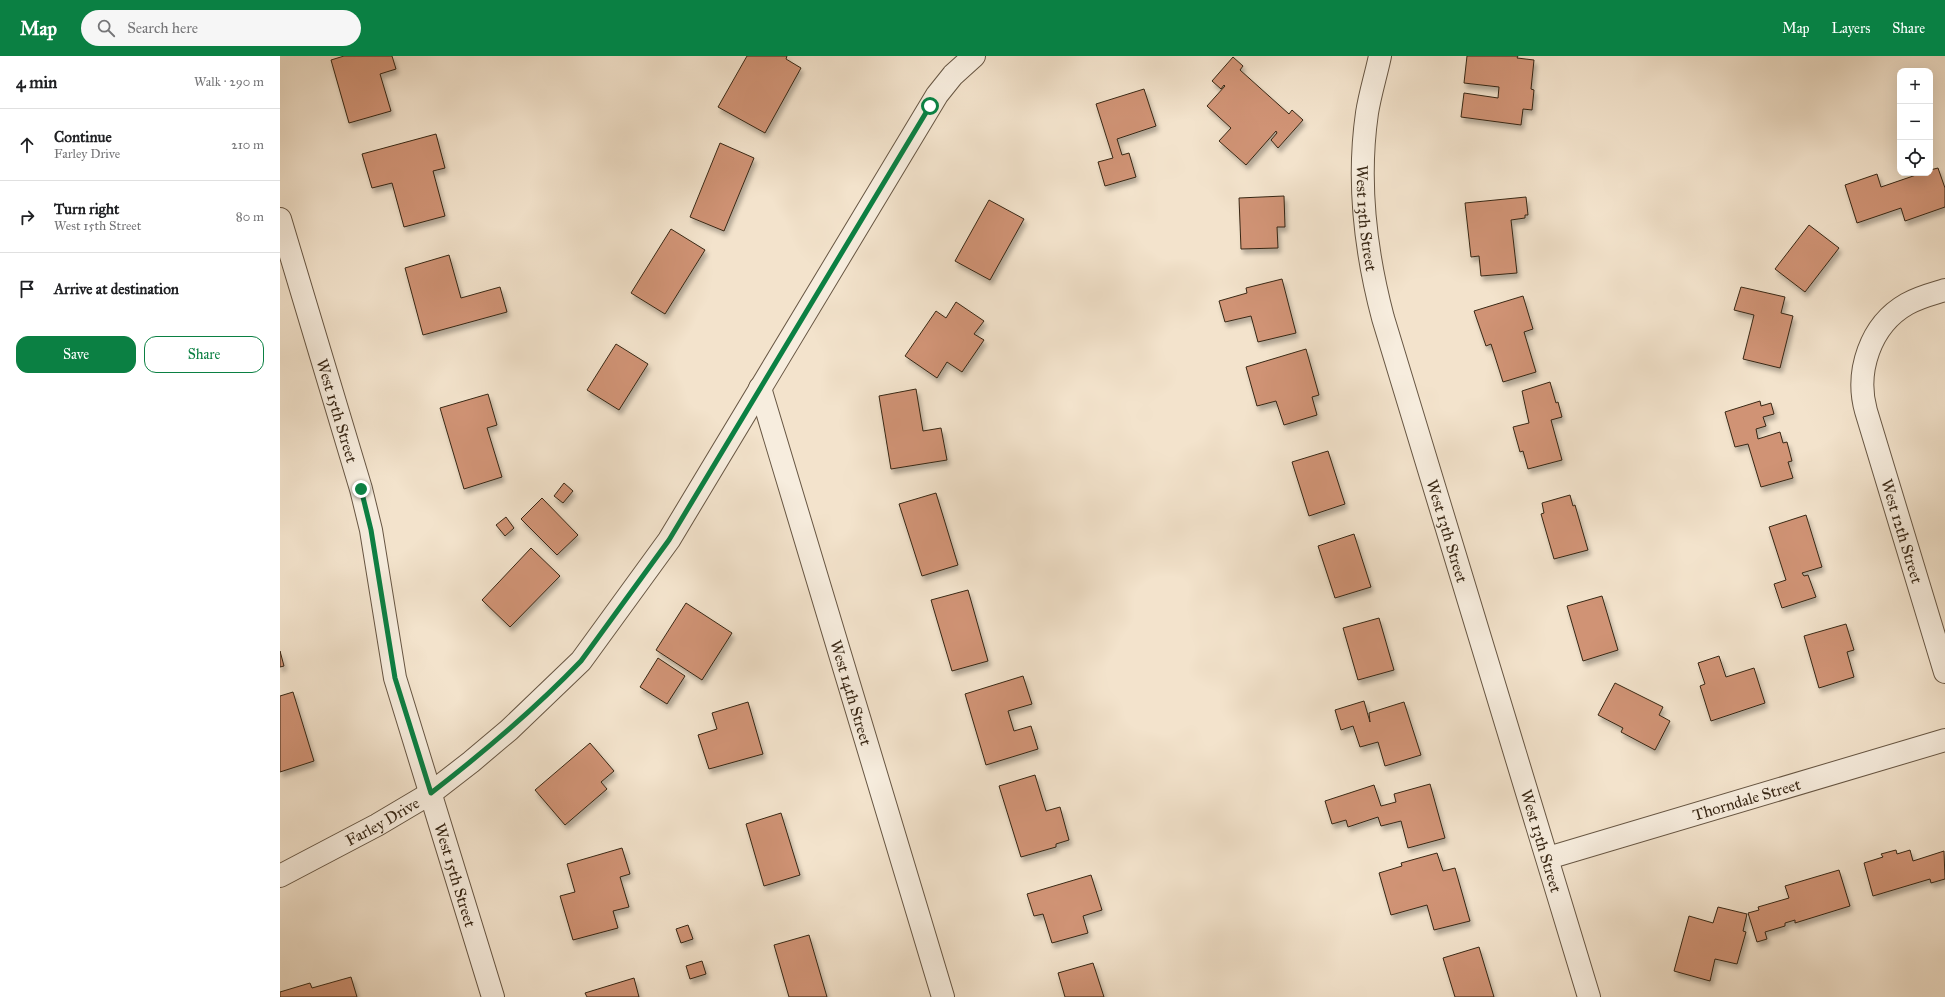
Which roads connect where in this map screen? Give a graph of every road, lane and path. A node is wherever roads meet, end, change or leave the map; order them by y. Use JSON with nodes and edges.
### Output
{"nodes":[{"id":1,"x":974,"y":56,"type":"edge"},
{"id":2,"x":1380,"y":56,"type":"edge"},
{"id":3,"x":280,"y":219,"type":"edge"},
{"id":4,"x":1945,"y":290,"type":"edge"},
{"id":5,"x":760,"y":388,"type":"junction"},
{"id":6,"x":1945,"y":672,"type":"edge"},
{"id":7,"x":1945,"y":740,"type":"edge"},
{"id":8,"x":431,"y":793,"type":"junction"},
{"id":9,"x":1548,"y":858,"type":"junction"},
{"id":10,"x":280,"y":876,"type":"edge"},
{"id":11,"x":493,"y":997,"type":"edge"},
{"id":12,"x":943,"y":997,"type":"edge"},
{"id":13,"x":1589,"y":997,"type":"edge"}],
"edges":[{"from":1,"to":5,"type":"street","name":"Farley Drive"},
{"from":2,"to":9,"type":"street","name":"West 13th Street"},
{"from":3,"to":8,"type":"street","name":"West 15th Street"},
{"from":4,"to":6,"type":"street","name":"West 12th Street"},
{"from":5,"to":8,"type":"street","name":"Farley Drive"},
{"from":5,"to":12,"type":"street","name":"West 14th Street"},
{"from":7,"to":9,"type":"street","name":"Thorndale Street"},
{"from":8,"to":10,"type":"street","name":"Farley Drive"},
{"from":8,"to":11,"type":"street","name":"West 15th Street"},
{"from":9,"to":13,"type":"street","name":"West 13th Street"}]}
